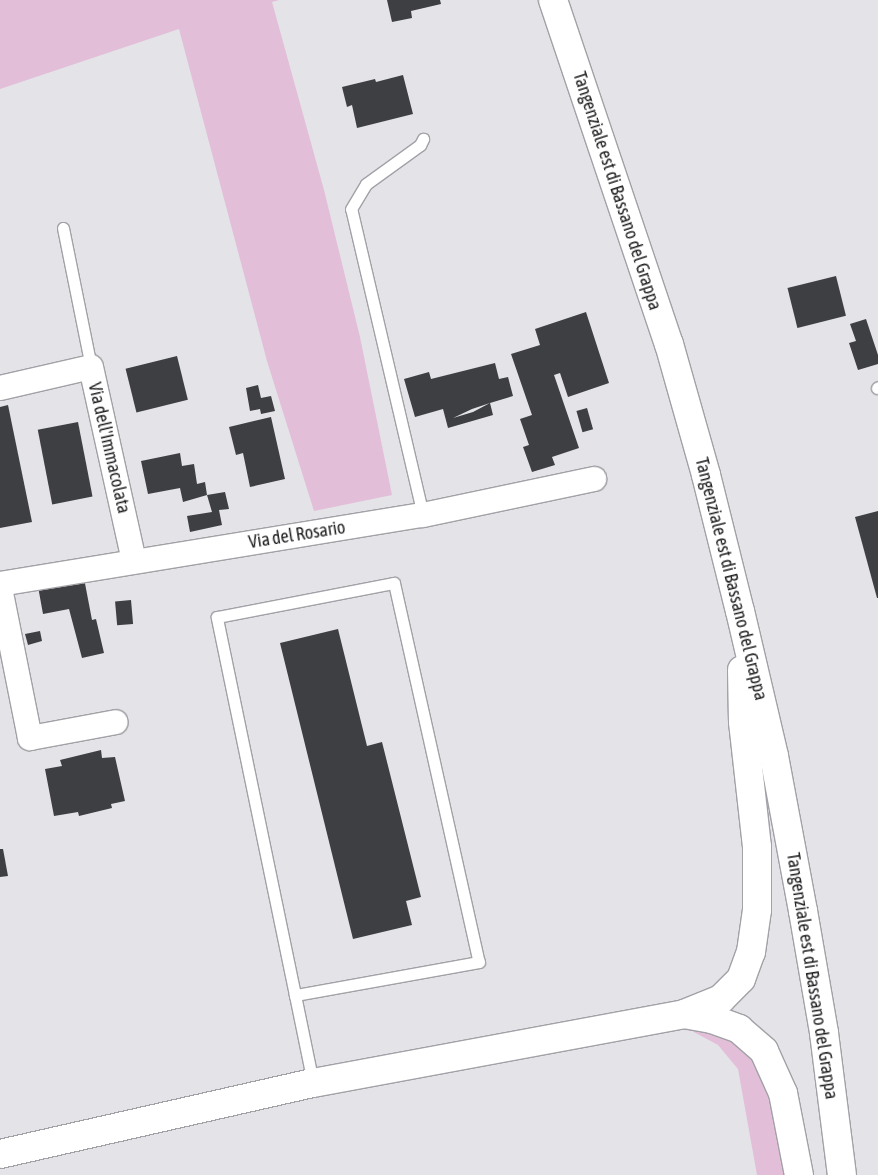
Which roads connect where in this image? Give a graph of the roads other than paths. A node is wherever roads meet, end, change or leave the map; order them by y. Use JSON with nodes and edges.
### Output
{"nodes":[{"id":1,"x":554,"y":0,"type":"edge"},
{"id":2,"x":423,"y":139,"type":"dead end"},
{"id":3,"x":63,"y":228,"type":"dead end"},
{"id":4,"x":91,"y":367,"type":"junction"},
{"id":5,"x":0,"y":388,"type":"edge"},
{"id":6,"x":594,"y":480,"type":"dead end"},
{"id":7,"x":423,"y":515,"type":"junction"},
{"id":8,"x":134,"y":561,"type":"junction"},
{"id":9,"x":0,"y":584,"type":"edge"},
{"id":10,"x":0,"y":588,"type":"edge"},
{"id":11,"x":740,"y":611,"type":"junction"},
{"id":12,"x":116,"y":722,"type":"dead end"},
{"id":13,"x":294,"y":995,"type":"junction"},
{"id":14,"x":684,"y":1014,"type":"junction"},
{"id":15,"x":313,"y":1083,"type":"junction"},
{"id":16,"x":0,"y":1154,"type":"edge"},
{"id":17,"x":800,"y":1175,"type":"edge"},
{"id":18,"x":842,"y":1175,"type":"edge"}],
"edges":[{"from":1,"to":11,"type":"highway","name":"Tangenziale est di Bassano del Grappa"},
{"from":2,"to":7,"type":"lane"},
{"from":3,"to":4,"type":"lane"},
{"from":4,"to":5,"type":"street","name":"Via dell'Immacolata"},
{"from":4,"to":8,"type":"street","name":"Via dell'Immacolata"},
{"from":6,"to":7,"type":"street","name":"Via del Rosario"},
{"from":7,"to":8,"type":"street","name":"Via del Rosario"},
{"from":8,"to":9,"type":"street","name":"Via del Rosario"},
{"from":10,"to":12,"type":"street"},
{"from":11,"to":14,"type":"highway"},
{"from":11,"to":18,"type":"highway","name":"Tangenziale est di Bassano del Grappa"},
{"from":13,"to":13,"type":"lane"},
{"from":13,"to":15,"type":"lane"},
{"from":14,"to":15,"type":"highway"},
{"from":14,"to":17,"type":"highway"},
{"from":15,"to":16,"type":"highway"}]}
